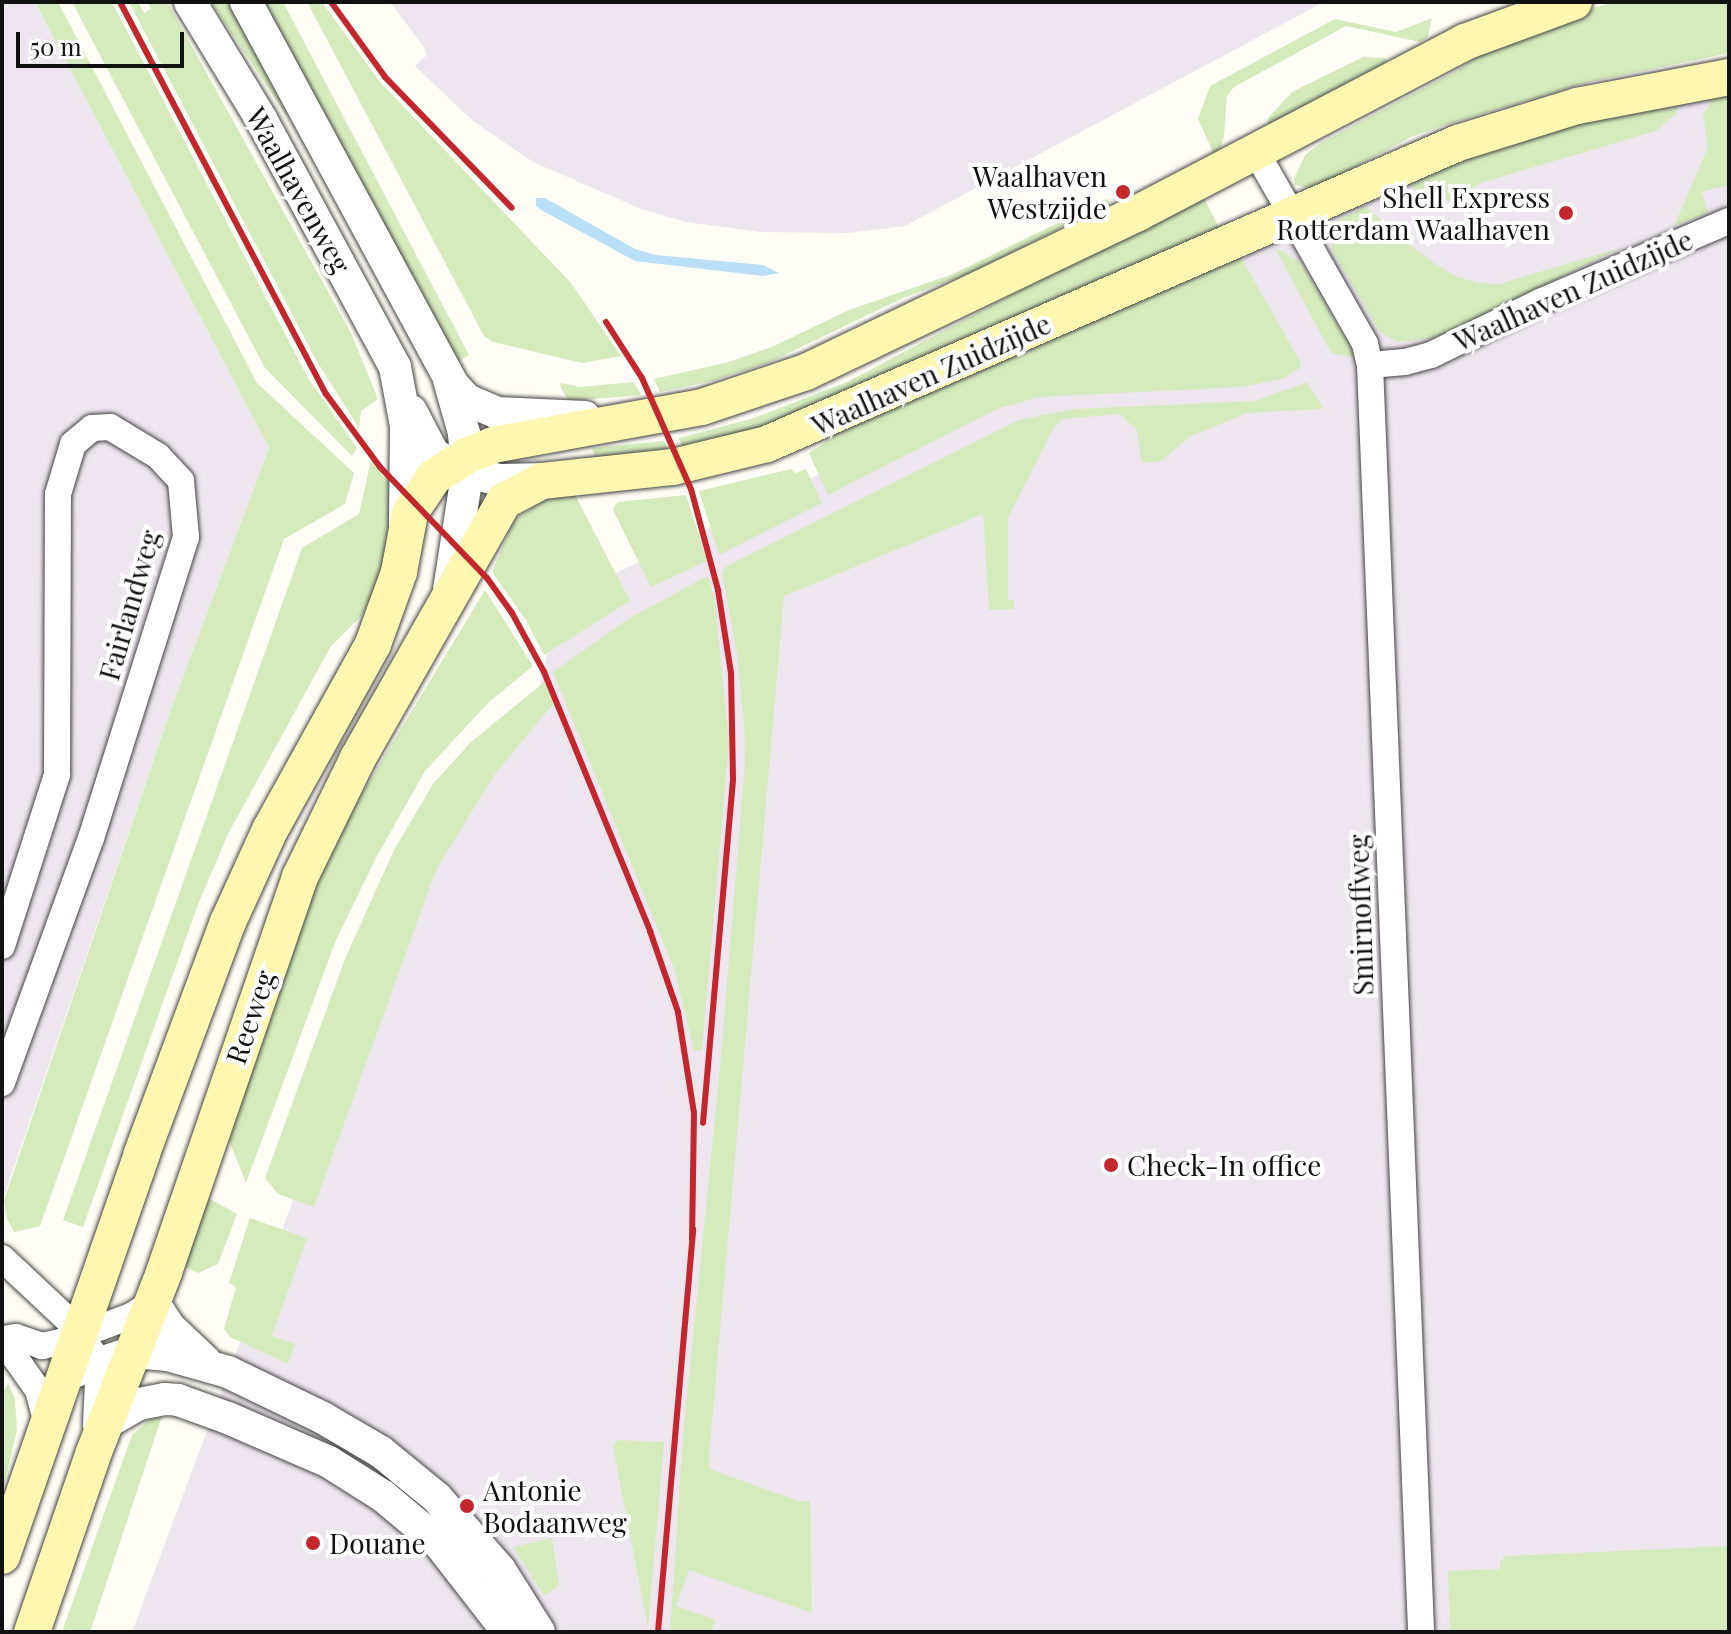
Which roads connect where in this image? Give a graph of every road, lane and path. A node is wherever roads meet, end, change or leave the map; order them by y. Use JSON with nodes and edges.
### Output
{"nodes":[{"id":1,"x":190,"y":2,"type":"edge"},
{"id":2,"x":246,"y":2,"type":"edge"},
{"id":3,"x":1574,"y":2,"type":"edge"},
{"id":4,"x":1729,"y":77,"type":"edge"},
{"id":5,"x":1255,"y":150,"type":"junction"},
{"id":6,"x":1291,"y":215,"type":"junction"},
{"id":7,"x":1729,"y":221,"type":"edge"},
{"id":8,"x":1370,"y":365,"type":"junction"},
{"id":9,"x":457,"y":394,"type":"junction"},
{"id":10,"x":702,"y":407,"type":"junction"},
{"id":11,"x":411,"y":424,"type":"junction"},
{"id":12,"x":465,"y":462,"type":"junction"},
{"id":13,"x":555,"y":479,"type":"junction"},
{"id":14,"x":515,"y":493,"type":"joint"},
{"id":15,"x":404,"y":538,"type":"junction"},
{"id":16,"x":447,"y":600,"type":"junction"},
{"id":17,"x":2,"y":946,"type":"edge"},
{"id":18,"x":2,"y":1083,"type":"edge"},
{"id":19,"x":2,"y":1258,"type":"edge"},
{"id":20,"x":95,"y":1295,"type":"junction"},
{"id":21,"x":153,"y":1302,"type":"junction"},
{"id":22,"x":54,"y":1305,"type":"junction"},
{"id":23,"x":2,"y":1339,"type":"edge"},
{"id":24,"x":134,"y":1352,"type":"junction"},
{"id":25,"x":81,"y":1357,"type":"junction"},
{"id":26,"x":210,"y":1366,"type":"junction"},
{"id":27,"x":48,"y":1428,"type":"junction"},
{"id":28,"x":100,"y":1438,"type":"junction"},
{"id":29,"x":2,"y":1556,"type":"edge"},
{"id":30,"x":32,"y":1632,"type":"edge"},
{"id":31,"x":508,"y":1632,"type":"edge"},
{"id":32,"x":539,"y":1632,"type":"edge"},
{"id":33,"x":1421,"y":1632,"type":"edge"}],
"edges":[{"from":1,"to":11,"type":"street","name":"Waalhavenweg"},
{"from":2,"to":9,"type":"street","name":"Waalhavenweg"},
{"from":3,"to":5,"type":"main road","name":"Waalhaven Zuidzijde"},
{"from":4,"to":6,"type":"main road","name":"Waalhaven Zuidzijde"},
{"from":5,"to":6,"type":"street"},
{"from":5,"to":10,"type":"main road","name":"Waalhaven Zuidzijde"},
{"from":6,"to":8,"type":"street","name":"Smirnoffweg"},
{"from":6,"to":13,"type":"main road","name":"Waalhaven Zuidzijde"},
{"from":7,"to":8,"type":"street","name":"Waalhaven Zuidzijde"},
{"from":8,"to":33,"type":"street","name":"Smirnoffweg"},
{"from":9,"to":10,"type":"street","name":"Waalhaven Zuidzijde"},
{"from":9,"to":12,"type":"street","name":"Reeweg"},
{"from":10,"to":12,"type":"main road","name":"Waalhaven Zuidzijde"},
{"from":11,"to":12,"type":"street"},
{"from":11,"to":15,"type":"street","name":"Reeweg"},
{"from":12,"to":13,"type":"street","name":"Waalhaven Zuidzijde"},
{"from":12,"to":15,"type":"main road","name":"Reeweg"},
{"from":12,"to":16,"type":"street","name":"Reeweg"},
{"from":13,"to":14,"type":"main road","name":"Waalhaven Zuidzijde"},
{"from":14,"to":16,"type":"main road","name":"Reeweg"},
{"from":15,"to":20,"type":"main road","name":"Reeweg"},
{"from":16,"to":21,"type":"main road","name":"Reeweg"},
{"from":17,"to":18,"type":"street","name":"Fairlandweg"},
{"from":19,"to":22,"type":"street"},
{"from":20,"to":22,"type":"street"},
{"from":20,"to":25,"type":"main road","name":"Reeweg"},
{"from":21,"to":24,"type":"main road","name":"Reeweg"},
{"from":21,"to":25,"type":"street"},
{"from":21,"to":26,"type":"street"},
{"from":22,"to":25,"type":"street"},
{"from":23,"to":25,"type":"street"},
{"from":23,"to":27,"type":"street"},
{"from":24,"to":25,"type":"street"},
{"from":24,"to":26,"type":"street"},
{"from":24,"to":28,"type":"main road","name":"Reeweg"},
{"from":25,"to":27,"type":"main road","name":"Reeweg"},
{"from":25,"to":28,"type":"street","name":"Reeweg"},
{"from":26,"to":32,"type":"street"},
{"from":27,"to":29,"type":"main road","name":"Reeweg"},
{"from":28,"to":30,"type":"main road","name":"Reeweg"},
{"from":28,"to":31,"type":"street"}]}
